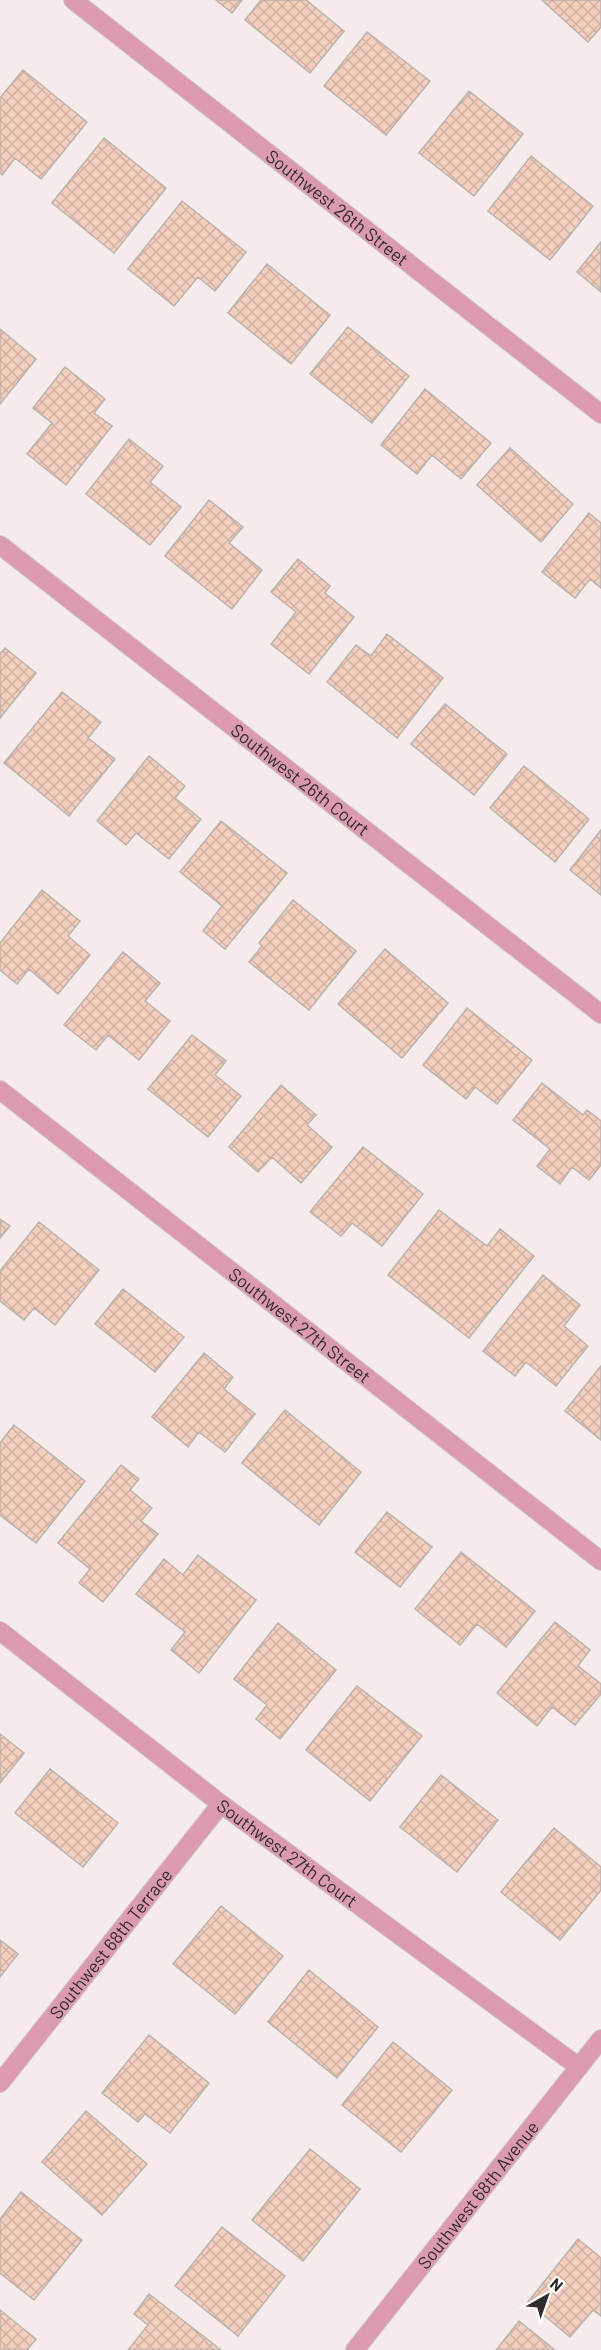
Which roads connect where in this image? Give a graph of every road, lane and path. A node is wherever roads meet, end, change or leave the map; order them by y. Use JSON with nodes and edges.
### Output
{"nodes":[{"id":1,"x":73,"y":0,"type":"edge"},
{"id":2,"x":601,"y":414,"type":"edge"},
{"id":3,"x":0,"y":544,"type":"edge"},
{"id":4,"x":601,"y":1014,"type":"edge"},
{"id":5,"x":0,"y":1090,"type":"edge"},
{"id":6,"x":601,"y":1561,"type":"edge"},
{"id":7,"x":0,"y":1631,"type":"edge"},
{"id":8,"x":221,"y":1804,"type":"junction"},
{"id":9,"x":601,"y":2039,"type":"edge"},
{"id":10,"x":579,"y":2067,"type":"junction"},
{"id":11,"x":0,"y":2083,"type":"edge"},
{"id":12,"x":355,"y":2350,"type":"edge"}],
"edges":[{"from":1,"to":2,"type":"street","name":"Southwest 26th Street"},
{"from":3,"to":4,"type":"street","name":"Southwest 26th Court"},
{"from":5,"to":6,"type":"street","name":"Southwest 27th Street"},
{"from":7,"to":8,"type":"street","name":"Southwest 27th Court"},
{"from":8,"to":10,"type":"street","name":"Southwest 27th Court"},
{"from":8,"to":11,"type":"street","name":"Southwest 68th Terrace"},
{"from":9,"to":10,"type":"street","name":"Southwest 68th Avenue"},
{"from":10,"to":12,"type":"street","name":"Southwest 68th Avenue"}]}
